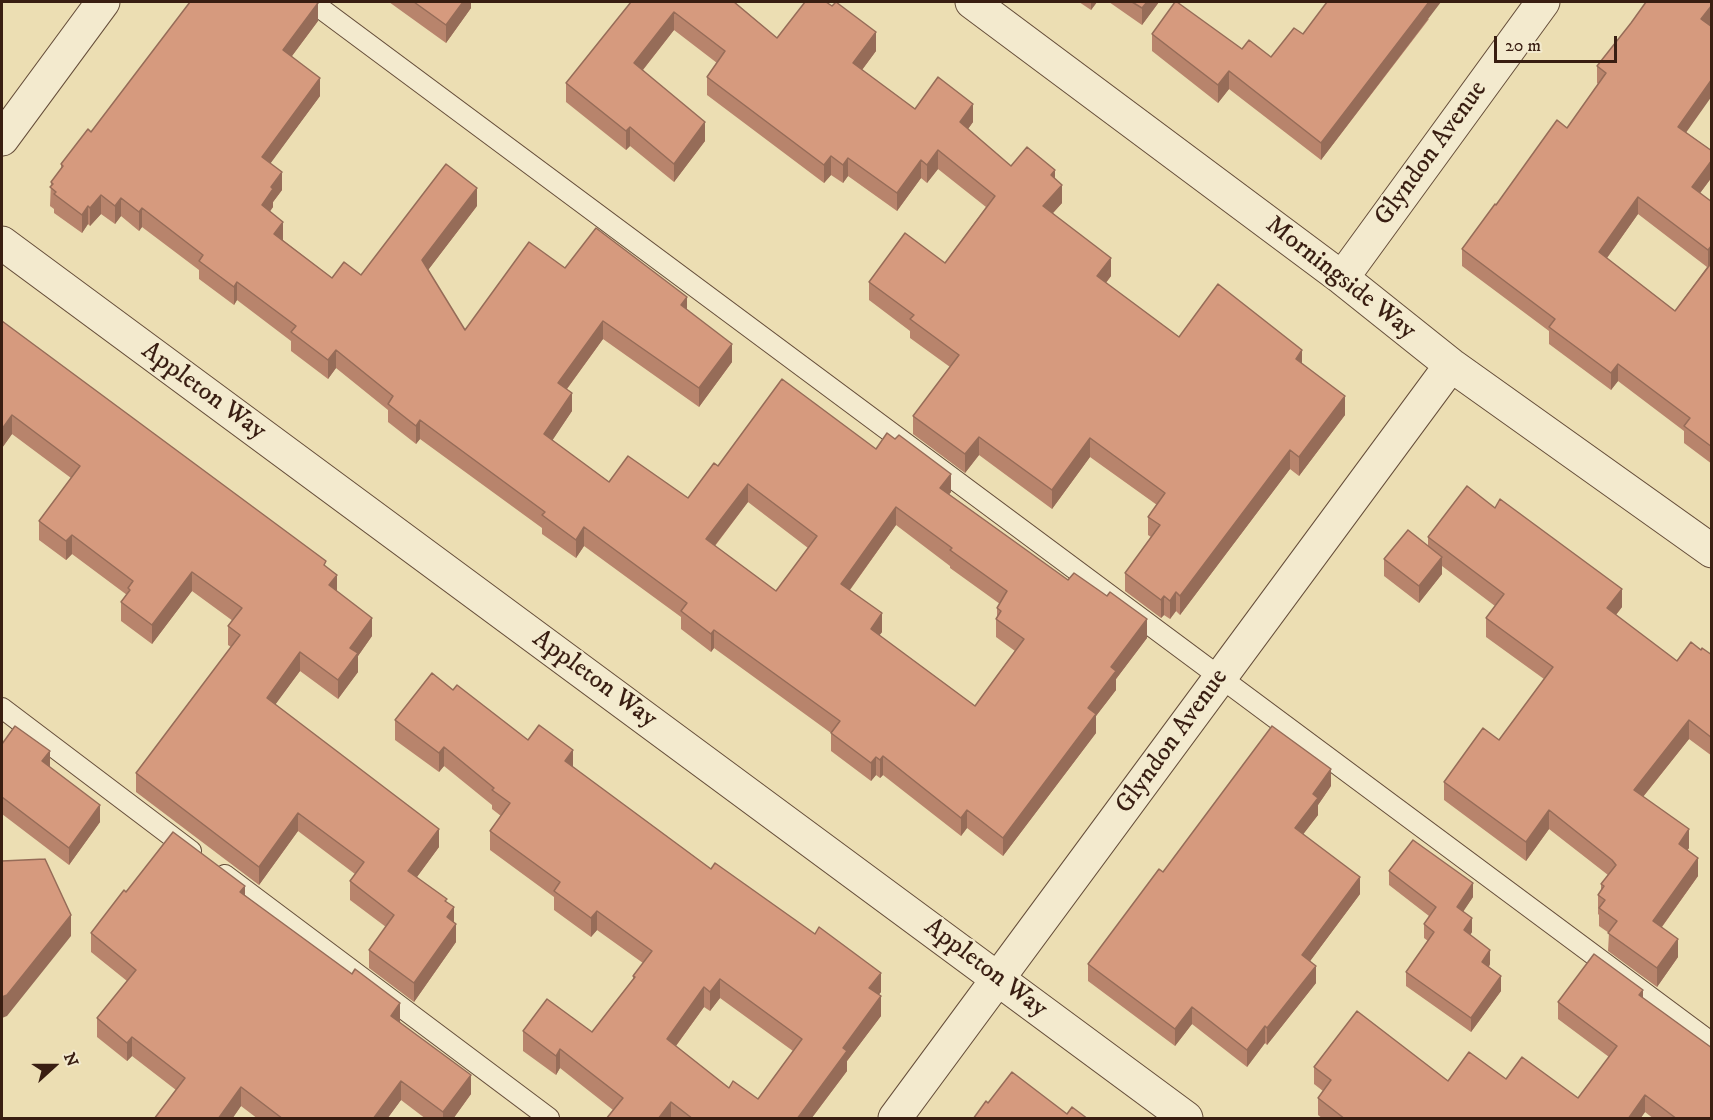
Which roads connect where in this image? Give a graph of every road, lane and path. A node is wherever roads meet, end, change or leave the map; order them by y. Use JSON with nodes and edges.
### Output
{"nodes":[{"id":1,"x":103,"y":2,"type":"edge"},
{"id":2,"x":312,"y":2,"type":"edge"},
{"id":3,"x":972,"y":2,"type":"edge"},
{"id":4,"x":1542,"y":2,"type":"edge"},
{"id":5,"x":2,"y":139,"type":"edge"},
{"id":6,"x":2,"y":243,"type":"edge"},
{"id":7,"x":1342,"y":278,"type":"junction"},
{"id":8,"x":1451,"y":365,"type":"junction"},
{"id":9,"x":1712,"y":552,"type":"edge"},
{"id":10,"x":1220,"y":678,"type":"junction"},
{"id":11,"x":2,"y":708,"type":"edge"},
{"id":12,"x":998,"y":979,"type":"junction"},
{"id":13,"x":1712,"y":1044,"type":"edge"},
{"id":14,"x":549,"y":1119,"type":"edge"},
{"id":15,"x":895,"y":1119,"type":"edge"},
{"id":16,"x":1186,"y":1119,"type":"edge"}],
"edges":[{"from":1,"to":5,"type":"street"},
{"from":2,"to":10,"type":"lane"},
{"from":3,"to":7,"type":"street","name":"Morningside Way"},
{"from":4,"to":7,"type":"street","name":"Glyndon Avenue"},
{"from":6,"to":12,"type":"street","name":"Appleton Way"},
{"from":7,"to":8,"type":"street","name":"Morningside Way"},
{"from":8,"to":9,"type":"street","name":"Morningside Way"},
{"from":8,"to":10,"type":"street","name":"Glyndon Avenue"},
{"from":10,"to":12,"type":"street","name":"Glyndon Avenue"},
{"from":10,"to":13,"type":"lane"},
{"from":11,"to":14,"type":"lane"},
{"from":12,"to":15,"type":"street","name":"Glyndon Avenue"},
{"from":12,"to":16,"type":"street","name":"Appleton Way"}]}
